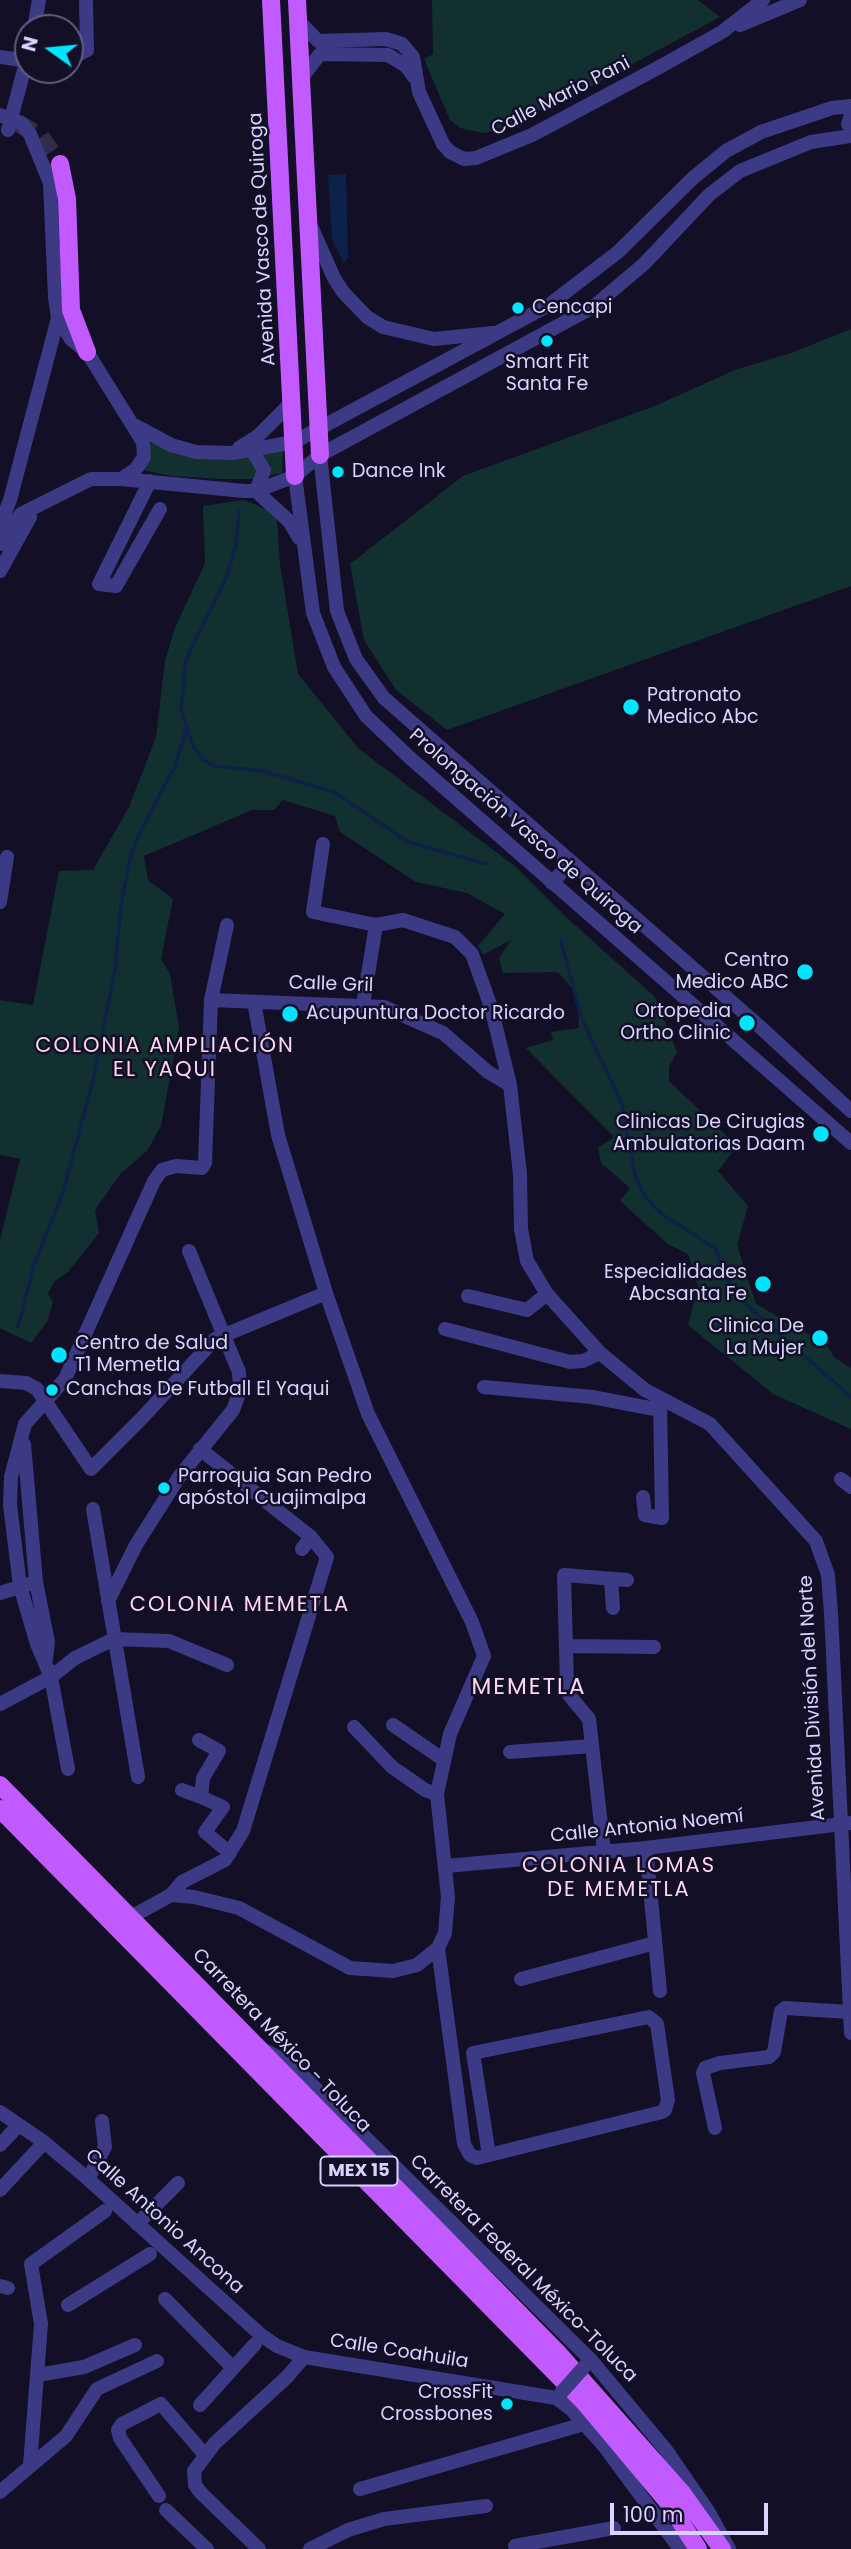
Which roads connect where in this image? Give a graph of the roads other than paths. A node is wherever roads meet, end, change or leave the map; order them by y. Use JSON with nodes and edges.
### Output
{"nodes":[{"id":1,"x":86,"y":0,"type":"edge"},
{"id":2,"x":271,"y":0,"type":"edge"},
{"id":3,"x":298,"y":0,"type":"edge"},
{"id":4,"x":763,"y":0,"type":"edge"},
{"id":5,"x":800,"y":0,"type":"edge"},
{"id":6,"x":298,"y":20,"type":"junction"},
{"id":7,"x":722,"y":32,"type":"junction"},
{"id":8,"x":84,"y":52,"type":"edge"},
{"id":9,"x":414,"y":77,"type":"junction"},
{"id":10,"x":300,"y":80,"type":"junction"},
{"id":11,"x":19,"y":84,"type":"edge"},
{"id":12,"x":851,"y":106,"type":"edge"},
{"id":13,"x":851,"y":115,"type":"edge"},
{"id":14,"x":5,"y":123,"type":"edge"},
{"id":15,"x":851,"y":128,"type":"edge"},
{"id":16,"x":851,"y":136,"type":"edge"},
{"id":17,"x":60,"y":164,"type":"tunnel mouth"},
{"id":18,"x":307,"y":215,"type":"junction"},
{"id":19,"x":549,"y":305,"type":"junction"},
{"id":20,"x":58,"y":318,"type":"junction"},
{"id":21,"x":566,"y":322,"type":"junction"},
{"id":22,"x":501,"y":332,"type":"junction"},
{"id":23,"x":87,"y":352,"type":"junction"},
{"id":24,"x":293,"y":401,"type":"junction"},
{"id":25,"x":353,"y":411,"type":"junction"},
{"id":26,"x":134,"y":425,"type":"junction"},
{"id":27,"x":318,"y":431,"type":"junction"},
{"id":28,"x":364,"y":431,"type":"junction"},
{"id":29,"x":294,"y":442,"type":"junction"},
{"id":30,"x":251,"y":449,"type":"junction"},
{"id":31,"x":233,"y":453,"type":"junction"},
{"id":32,"x":320,"y":455,"type":"junction"},
{"id":33,"x":295,"y":475,"type":"junction"},
{"id":34,"x":121,"y":479,"type":"junction"},
{"id":35,"x":150,"y":481,"type":"junction"},
{"id":36,"x":257,"y":491,"type":"junction"},
{"id":37,"x":39,"y":504,"type":"junction"},
{"id":38,"x":160,"y":509,"type":"dead end"},
{"id":39,"x":0,"y":525,"type":"edge"},
{"id":40,"x":302,"y":543,"type":"junction"},
{"id":41,"x":0,"y":544,"type":"edge"},
{"id":42,"x":0,"y":571,"type":"edge"},
{"id":43,"x":323,"y":844,"type":"dead end"},
{"id":44,"x":7,"y":857,"type":"dead end"},
{"id":45,"x":571,"y":862,"type":"junction"},
{"id":46,"x":552,"y":883,"type":"junction"},
{"id":47,"x":0,"y":902,"type":"edge"},
{"id":48,"x":227,"y":925,"type":"dead end"},
{"id":49,"x":376,"y":925,"type":"junction"},
{"id":50,"x":211,"y":1000,"type":"junction"},
{"id":51,"x":254,"y":1002,"type":"junction"},
{"id":52,"x":363,"y":1005,"type":"junction"},
{"id":53,"x":510,"y":1085,"type":"junction"},
{"id":54,"x":851,"y":1111,"type":"edge"},
{"id":55,"x":851,"y":1143,"type":"edge"},
{"id":56,"x":189,"y":1251,"type":"dead end"},
{"id":57,"x":326,"y":1293,"type":"junction"},
{"id":58,"x":547,"y":1294,"type":"junction"},
{"id":59,"x":468,"y":1297,"type":"dead end"},
{"id":60,"x":445,"y":1329,"type":"dead end"},
{"id":61,"x":223,"y":1334,"type":"junction"},
{"id":62,"x":600,"y":1353,"type":"junction"},
{"id":63,"x":0,"y":1381,"type":"edge"},
{"id":64,"x":484,"y":1387,"type":"dead end"},
{"id":65,"x":46,"y":1399,"type":"junction"},
{"id":66,"x":660,"y":1404,"type":"junction"},
{"id":67,"x":23,"y":1432,"type":"junction"},
{"id":68,"x":200,"y":1449,"type":"junction"},
{"id":69,"x":643,"y":1497,"type":"dead end"},
{"id":70,"x":93,"y":1509,"type":"dead end"},
{"id":71,"x":611,"y":1579,"type":"junction"},
{"id":72,"x":627,"y":1580,"type":"dead end"},
{"id":73,"x":36,"y":1582,"type":"junction"},
{"id":74,"x":20,"y":1586,"type":"junction"},
{"id":75,"x":0,"y":1593,"type":"edge"},
{"id":76,"x":108,"y":1601,"type":"junction"},
{"id":77,"x":613,"y":1608,"type":"dead end"},
{"id":78,"x":114,"y":1639,"type":"junction"},
{"id":79,"x":566,"y":1646,"type":"junction"},
{"id":80,"x":654,"y":1647,"type":"dead end"},
{"id":81,"x":46,"y":1659,"type":"junction"},
{"id":82,"x":227,"y":1665,"type":"dead end"},
{"id":83,"x":51,"y":1677,"type":"junction"},
{"id":84,"x":0,"y":1704,"type":"edge"},
{"id":85,"x":393,"y":1725,"type":"dead end"},
{"id":86,"x":354,"y":1727,"type":"dead end"},
{"id":87,"x":199,"y":1740,"type":"dead end"},
{"id":88,"x":592,"y":1746,"type":"junction"},
{"id":89,"x":510,"y":1752,"type":"dead end"},
{"id":90,"x":444,"y":1760,"type":"junction"},
{"id":91,"x":68,"y":1769,"type":"dead end"},
{"id":92,"x":138,"y":1777,"type":"dead end"},
{"id":93,"x":0,"y":1785,"type":"edge"},
{"id":94,"x":182,"y":1790,"type":"dead end"},
{"id":95,"x":437,"y":1794,"type":"junction"},
{"id":96,"x":201,"y":1797,"type":"junction"},
{"id":97,"x":0,"y":1809,"type":"edge"},
{"id":98,"x":845,"y":1824,"type":"edge"},
{"id":99,"x":646,"y":1848,"type":"junction"},
{"id":100,"x":604,"y":1852,"type":"junction"},
{"id":101,"x":230,"y":1853,"type":"junction"},
{"id":102,"x":446,"y":1866,"type":"junction"},
{"id":103,"x":172,"y":1895,"type":"junction"},
{"id":104,"x":131,"y":1917,"type":"junction"},
{"id":105,"x":655,"y":1942,"type":"junction"},
{"id":106,"x":438,"y":1948,"type":"junction"},
{"id":107,"x":521,"y":1979,"type":"dead end"},
{"id":108,"x":660,"y":1991,"type":"dead end"},
{"id":109,"x":850,"y":2012,"type":"edge"},
{"id":110,"x":851,"y":2033,"type":"edge"},
{"id":111,"x":256,"y":2046,"type":"junction"},
{"id":112,"x":0,"y":2112,"type":"edge"},
{"id":113,"x":102,"y":2121,"type":"dead end"},
{"id":114,"x":18,"y":2126,"type":"junction"},
{"id":115,"x":715,"y":2128,"type":"dead end"},
{"id":116,"x":0,"y":2145,"type":"edge"},
{"id":117,"x":39,"y":2148,"type":"dead end"},
{"id":118,"x":488,"y":2155,"type":"junction"},
{"id":119,"x":88,"y":2179,"type":"junction"},
{"id":120,"x":178,"y":2183,"type":"dead end"},
{"id":121,"x":0,"y":2190,"type":"edge"},
{"id":122,"x":105,"y":2211,"type":"dead end"},
{"id":123,"x":137,"y":2224,"type":"junction"},
{"id":124,"x":150,"y":2254,"type":"dead end"},
{"id":125,"x":165,"y":2300,"type":"dead end"},
{"id":126,"x":68,"y":2305,"type":"dead end"},
{"id":127,"x":255,"y":2344,"type":"dead end"},
{"id":128,"x":135,"y":2345,"type":"dead end"},
{"id":129,"x":304,"y":2357,"type":"junction"},
{"id":130,"x":157,"y":2361,"type":"dead end"},
{"id":131,"x":588,"y":2363,"type":"junction"},
{"id":132,"x":233,"y":2368,"type":"junction"},
{"id":133,"x":38,"y":2375,"type":"junction"},
{"id":134,"x":558,"y":2395,"type":"junction"},
{"id":135,"x":200,"y":2404,"type":"dead end"},
{"id":136,"x":584,"y":2424,"type":"junction"},
{"id":137,"x":205,"y":2455,"type":"junction"},
{"id":138,"x":30,"y":2465,"type":"junction"},
{"id":139,"x":360,"y":2489,"type":"dead end"},
{"id":140,"x":0,"y":2492,"type":"edge"},
{"id":141,"x":159,"y":2496,"type":"dead end"},
{"id":142,"x":486,"y":2506,"type":"dead end"},
{"id":143,"x":166,"y":2510,"type":"dead end"},
{"id":144,"x":614,"y":2528,"type":"dead end"},
{"id":145,"x":585,"y":2533,"type":"junction"},
{"id":146,"x":515,"y":2546,"type":"dead end"},
{"id":147,"x":207,"y":2549,"type":"edge"},
{"id":148,"x":259,"y":2549,"type":"edge"},
{"id":149,"x":310,"y":2549,"type":"edge"},
{"id":150,"x":582,"y":2549,"type":"edge"},
{"id":151,"x":680,"y":2549,"type":"edge"},
{"id":152,"x":698,"y":2549,"type":"edge"},
{"id":153,"x":722,"y":2549,"type":"edge"},
{"id":154,"x":729,"y":2549,"type":"edge"}],
"edges":[{"from":1,"to":8,"type":"street"},
{"from":2,"to":24,"type":"main road","name":"Avenida Vasco de Quiroga"},
{"from":3,"to":6,"type":"main road"},
{"from":4,"to":7,"type":"street","name":"Calle Mario Pani"},
{"from":5,"to":7,"type":"street","name":"Calle Mario Pani"},
{"from":6,"to":9,"type":"street","name":"Calle Mario Pani"},
{"from":6,"to":10,"type":"main road"},
{"from":7,"to":9,"type":"street","name":"Calle Mario Pani"},
{"from":9,"to":10,"type":"street","name":"Calle Mario Pani"},
{"from":10,"to":18,"type":"main road"},
{"from":11,"to":14,"type":"street"},
{"from":12,"to":19,"type":"street"},
{"from":13,"to":15,"type":"street"},
{"from":14,"to":20,"type":"street"},
{"from":16,"to":21,"type":"street"},
{"from":17,"to":23,"type":"main road"},
{"from":18,"to":22,"type":"street"},
{"from":18,"to":27,"type":"main road"},
{"from":19,"to":21,"type":"street"},
{"from":19,"to":22,"type":"street"},
{"from":20,"to":23,"type":"street"},
{"from":20,"to":39,"type":"street"},
{"from":21,"to":28,"type":"street"},
{"from":22,"to":25,"type":"street"},
{"from":23,"to":26,"type":"street"},
{"from":24,"to":29,"type":"main road","name":"Avenida Vasco de Quiroga"},
{"from":24,"to":31,"type":"street"},
{"from":25,"to":27,"type":"street"},
{"from":25,"to":28,"type":"street"},
{"from":26,"to":31,"type":"street"},
{"from":26,"to":34,"type":"street"},
{"from":27,"to":29,"type":"street"},
{"from":27,"to":32,"type":"main road"},
{"from":28,"to":32,"type":"street"},
{"from":29,"to":30,"type":"street"},
{"from":29,"to":33,"type":"main road","name":"Avenida Vasco de Quiroga"},
{"from":30,"to":31,"type":"street"},
{"from":30,"to":36,"type":"street"},
{"from":32,"to":33,"type":"street"},
{"from":32,"to":45,"type":"street","name":"Prolongación Vasco de Quiroga"},
{"from":33,"to":36,"type":"street"},
{"from":33,"to":40,"type":"street","name":"Prolongación Vasco de Quiroga"},
{"from":34,"to":35,"type":"street"},
{"from":34,"to":37,"type":"street"},
{"from":35,"to":36,"type":"street"},
{"from":35,"to":38,"type":"street"},
{"from":36,"to":40,"type":"street"},
{"from":37,"to":41,"type":"street"},
{"from":37,"to":42,"type":"street"},
{"from":40,"to":46,"type":"street","name":"Prolongación Vasco de Quiroga"},
{"from":43,"to":49,"type":"street","name":"Avenida División del Norte"},
{"from":44,"to":47,"type":"street"},
{"from":45,"to":46,"type":"street"},
{"from":45,"to":54,"type":"street","name":"Prolongación Vasco de Quiroga"},
{"from":46,"to":55,"type":"street","name":"Prolongación Vasco de Quiroga"},
{"from":48,"to":50,"type":"street"},
{"from":49,"to":52,"type":"street"},
{"from":49,"to":53,"type":"street","name":"Avenida División del Norte"},
{"from":50,"to":51,"type":"street","name":"Calle Gril"},
{"from":50,"to":65,"type":"street"},
{"from":51,"to":52,"type":"street","name":"Calle Gril"},
{"from":51,"to":57,"type":"street"},
{"from":52,"to":53,"type":"street","name":"Calle Gril"},
{"from":53,"to":58,"type":"street","name":"Avenida División del Norte"},
{"from":56,"to":61,"type":"street"},
{"from":57,"to":61,"type":"street"},
{"from":57,"to":90,"type":"street"},
{"from":58,"to":59,"type":"street"},
{"from":58,"to":62,"type":"street","name":"Avenida División del Norte"},
{"from":60,"to":62,"type":"street"},
{"from":61,"to":65,"type":"street"},
{"from":61,"to":68,"type":"street"},
{"from":62,"to":66,"type":"street","name":"Avenida División del Norte"},
{"from":63,"to":65,"type":"street"},
{"from":64,"to":66,"type":"street"},
{"from":65,"to":67,"type":"street"},
{"from":66,"to":69,"type":"street"},
{"from":66,"to":98,"type":"street","name":"Avenida División del Norte"},
{"from":67,"to":73,"type":"street"},
{"from":67,"to":74,"type":"street"},
{"from":68,"to":76,"type":"street"},
{"from":68,"to":101,"type":"street"},
{"from":70,"to":76,"type":"street"},
{"from":71,"to":72,"type":"street"},
{"from":71,"to":77,"type":"street"},
{"from":71,"to":79,"type":"street"},
{"from":73,"to":74,"type":"street"},
{"from":73,"to":81,"type":"street"},
{"from":74,"to":75,"type":"street"},
{"from":74,"to":81,"type":"street"},
{"from":76,"to":78,"type":"street"},
{"from":78,"to":82,"type":"street"},
{"from":78,"to":83,"type":"street"},
{"from":78,"to":92,"type":"street"},
{"from":79,"to":80,"type":"street"},
{"from":79,"to":88,"type":"street"},
{"from":81,"to":83,"type":"street"},
{"from":83,"to":84,"type":"street"},
{"from":83,"to":91,"type":"street"},
{"from":85,"to":90,"type":"street"},
{"from":86,"to":95,"type":"street"},
{"from":87,"to":96,"type":"street"},
{"from":88,"to":89,"type":"street"},
{"from":88,"to":100,"type":"street"},
{"from":90,"to":95,"type":"street"},
{"from":93,"to":104,"type":"main road","name":"Carretera México - Toluca","number":"MEX 15"},
{"from":94,"to":96,"type":"street"},
{"from":95,"to":102,"type":"street"},
{"from":96,"to":101,"type":"street"},
{"from":97,"to":152,"type":"main road","name":"Carretera México - Toluca","number":"MEX 15"},
{"from":98,"to":99,"type":"street","name":"Calle Antonia Noemí"},
{"from":98,"to":109,"type":"street","name":"Avenida División del Norte"},
{"from":99,"to":100,"type":"street","name":"Calle Antonia Noemí"},
{"from":99,"to":105,"type":"street"},
{"from":100,"to":102,"type":"street","name":"Calle Antonia Noemí"},
{"from":101,"to":103,"type":"street"},
{"from":102,"to":106,"type":"street"},
{"from":103,"to":104,"type":"street"},
{"from":103,"to":106,"type":"street"},
{"from":104,"to":111,"type":"main road","name":"Carretera México - Toluca","number":"MEX 15"},
{"from":105,"to":107,"type":"street"},
{"from":105,"to":108,"type":"street"},
{"from":106,"to":118,"type":"street"},
{"from":109,"to":110,"type":"street","name":"Avenida División del Norte"},
{"from":109,"to":115,"type":"street"},
{"from":111,"to":131,"type":"street","name":"Carretera Federal México-Toluca"},
{"from":111,"to":153,"type":"main road","name":"Carretera México - Toluca","number":"MEX 15"},
{"from":112,"to":114,"type":"street","name":"Calle Antonio Ancona"},
{"from":113,"to":119,"type":"street"},
{"from":114,"to":116,"type":"street"},
{"from":114,"to":119,"type":"street","name":"Calle Antonio Ancona"},
{"from":117,"to":121,"type":"street"},
{"from":118,"to":118,"type":"street"},
{"from":119,"to":123,"type":"street","name":"Calle Antonio Ancona"},
{"from":120,"to":123,"type":"street"},
{"from":122,"to":133,"type":"street"},
{"from":123,"to":129,"type":"street","name":"Calle Antonio Ancona"},
{"from":124,"to":126,"type":"street"},
{"from":125,"to":132,"type":"street"},
{"from":127,"to":132,"type":"street"},
{"from":128,"to":133,"type":"street"},
{"from":129,"to":134,"type":"street","name":"Calle Coahuila"},
{"from":129,"to":137,"type":"street","name":"Calle Coahuila"},
{"from":130,"to":138,"type":"street"},
{"from":131,"to":134,"type":"street","bridge":true},
{"from":131,"to":154,"type":"street","name":"Carretera Federal México-Toluca"},
{"from":132,"to":135,"type":"street"},
{"from":133,"to":138,"type":"street"},
{"from":134,"to":136,"type":"street"},
{"from":136,"to":139,"type":"street"},
{"from":136,"to":151,"type":"street"},
{"from":137,"to":141,"type":"street"},
{"from":137,"to":148,"type":"street"},
{"from":138,"to":140,"type":"street"},
{"from":142,"to":149,"type":"street"},
{"from":143,"to":147,"type":"street"},
{"from":144,"to":145,"type":"street"},
{"from":145,"to":146,"type":"street"},
{"from":145,"to":150,"type":"street"}]}
